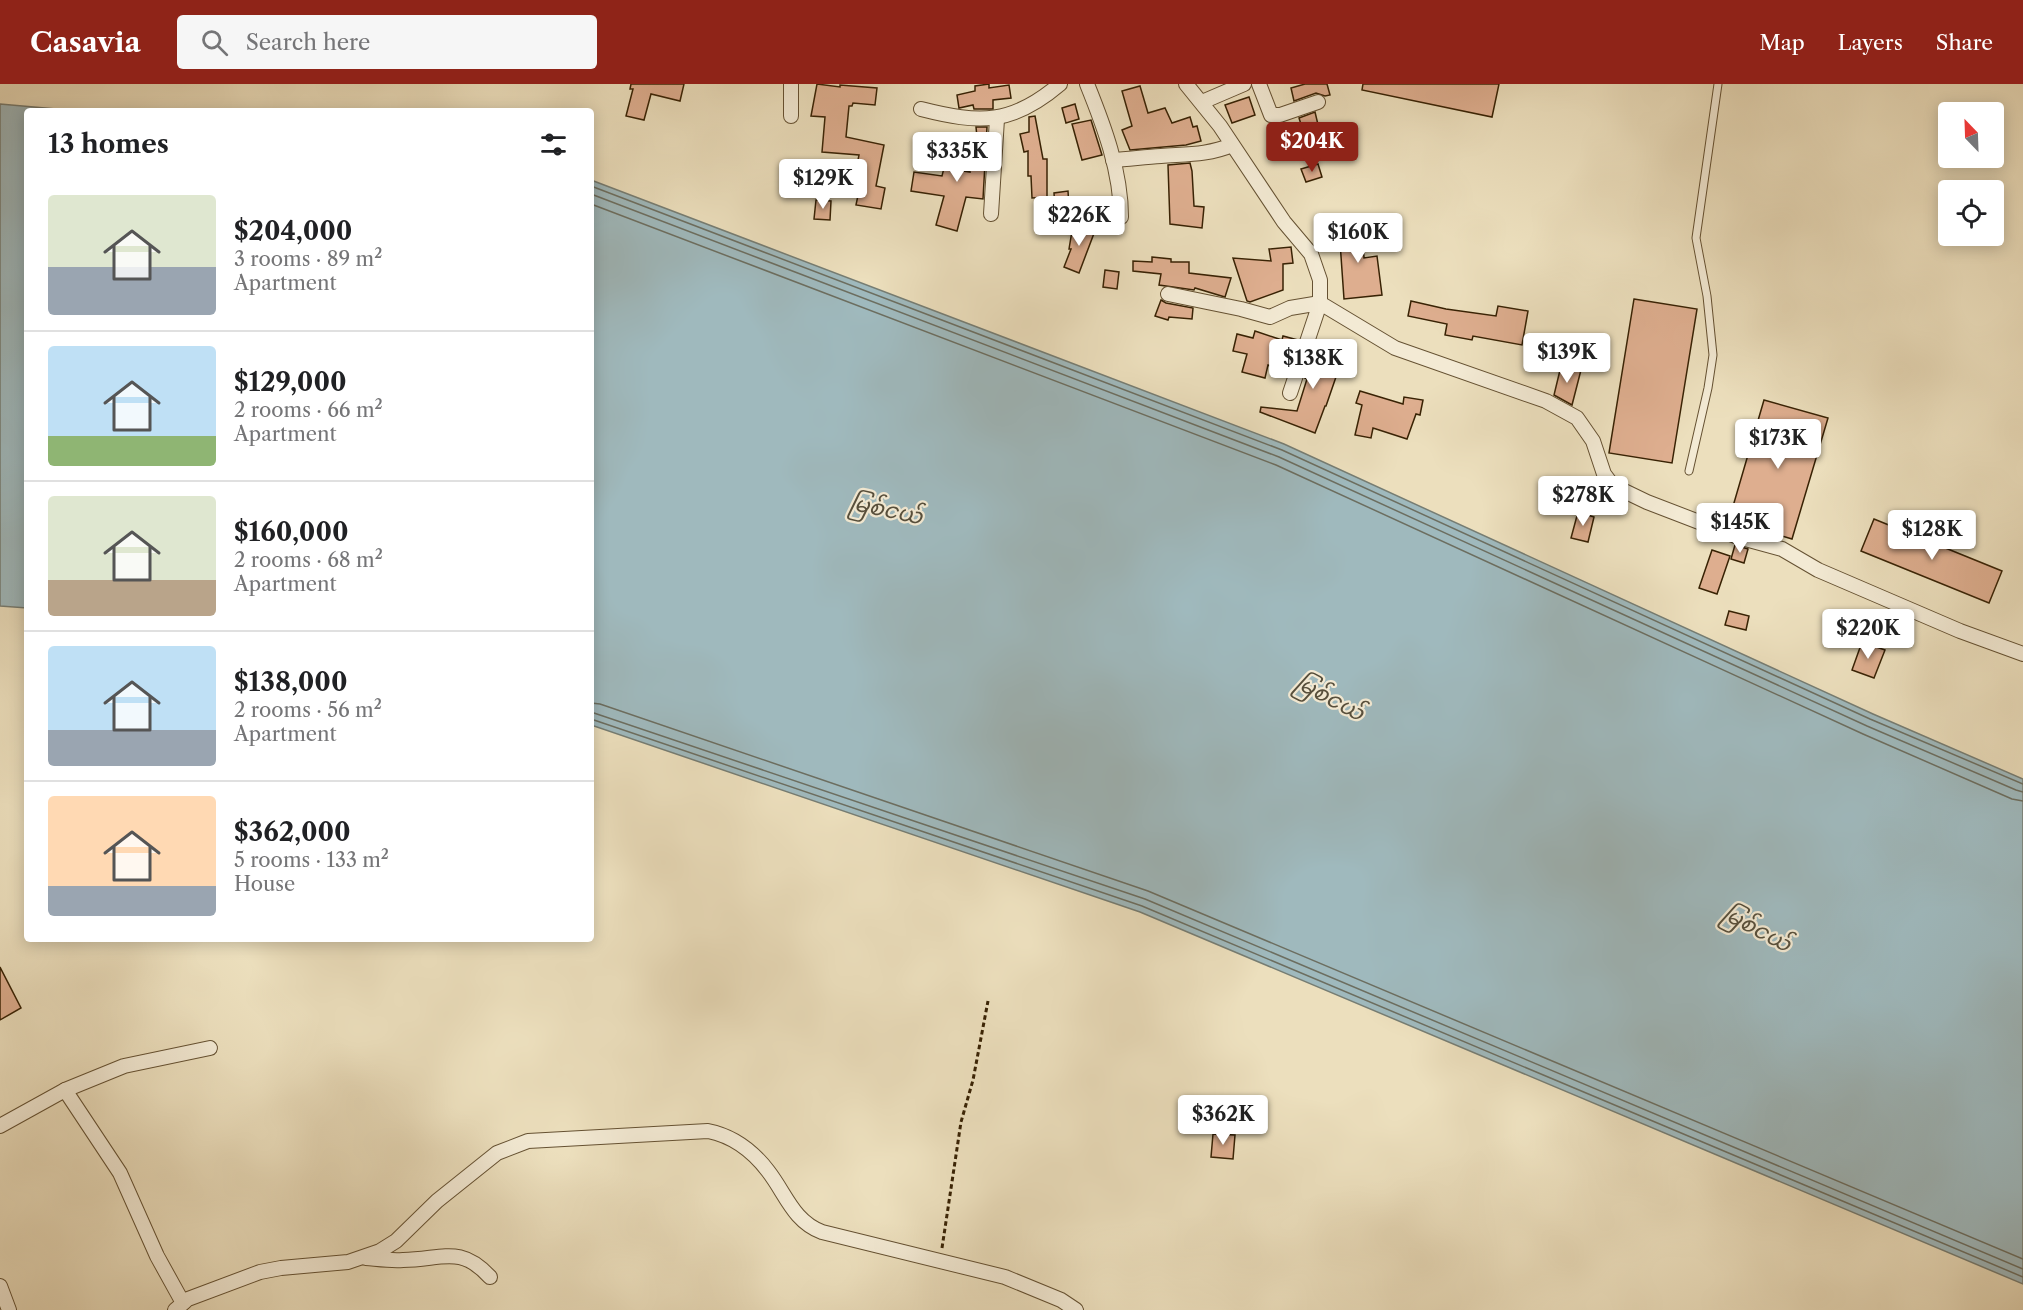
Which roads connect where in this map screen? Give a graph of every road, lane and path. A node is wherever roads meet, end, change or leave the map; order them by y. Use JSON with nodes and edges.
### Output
{"nodes":[{"id":1,"x":791,"y":84,"type":"edge"},
{"id":2,"x":1060,"y":84,"type":"edge"},
{"id":3,"x":1087,"y":84,"type":"edge"},
{"id":4,"x":1186,"y":84,"type":"edge"},
{"id":5,"x":1244,"y":84,"type":"edge"},
{"id":6,"x":1259,"y":84,"type":"edge"},
{"id":7,"x":1718,"y":84,"type":"edge"},
{"id":8,"x":1202,"y":102,"type":"junction"},
{"id":9,"x":1318,"y":102,"type":"dead end"},
{"id":10,"x":921,"y":110,"type":"dead end"},
{"id":11,"x":791,"y":116,"type":"dead end"},
{"id":12,"x":996,"y":119,"type":"junction"},
{"id":13,"x":1232,"y":145,"type":"junction"},
{"id":14,"x":1113,"y":160,"type":"junction"},
{"id":15,"x":991,"y":214,"type":"dead end"},
{"id":16,"x":1121,"y":217,"type":"dead end"},
{"id":17,"x":1168,"y":294,"type":"dead end"},
{"id":18,"x":1320,"y":303,"type":"junction"},
{"id":19,"x":1290,"y":393,"type":"dead end"},
{"id":20,"x":1689,"y":471,"type":"dead end"},
{"id":21,"x":2023,"y":654,"type":"edge"},
{"id":22,"x":988,"y":1001,"type":"dead end"},
{"id":23,"x":210,"y":1048,"type":"dead end"},
{"id":24,"x":65,"y":1089,"type":"junction"},
{"id":25,"x":0,"y":1126,"type":"edge"},
{"id":26,"x":364,"y":1258,"type":"junction"},
{"id":27,"x":940,"y":1262,"type":"junction"},
{"id":28,"x":490,"y":1276,"type":"dead end"},
{"id":29,"x":0,"y":1286,"type":"edge"},
{"id":30,"x":179,"y":1306,"type":"edge"},
{"id":31,"x":9,"y":1310,"type":"edge"},
{"id":32,"x":1076,"y":1310,"type":"edge"}],
"edges":[{"from":1,"to":11,"type":"street"},
{"from":2,"to":12,"type":"street"},
{"from":3,"to":14,"type":"street"},
{"from":4,"to":8,"type":"street"},
{"from":5,"to":8,"type":"street"},
{"from":6,"to":9,"type":"street"},
{"from":7,"to":20,"type":"lane"},
{"from":8,"to":13,"type":"street"},
{"from":10,"to":12,"type":"street"},
{"from":12,"to":15,"type":"street"},
{"from":13,"to":14,"type":"street"},
{"from":13,"to":18,"type":"street"},
{"from":14,"to":16,"type":"street"},
{"from":17,"to":18,"type":"street"},
{"from":18,"to":19,"type":"street"},
{"from":18,"to":21,"type":"street"},
{"from":22,"to":27,"type":"path"},
{"from":23,"to":24,"type":"street"},
{"from":24,"to":25,"type":"street"},
{"from":24,"to":30,"type":"street"},
{"from":26,"to":27,"type":"street"},
{"from":26,"to":28,"type":"street"},
{"from":26,"to":30,"type":"street"},
{"from":27,"to":32,"type":"street"},
{"from":29,"to":31,"type":"street"}]}
